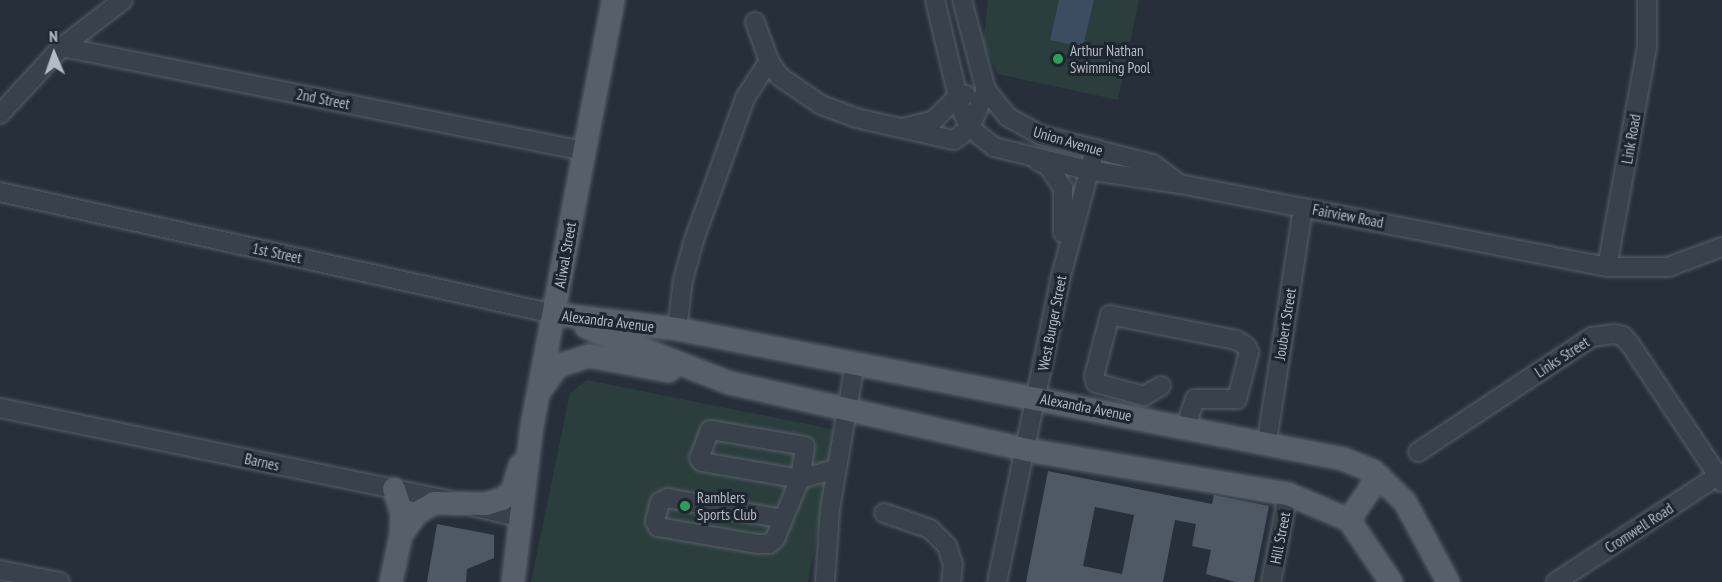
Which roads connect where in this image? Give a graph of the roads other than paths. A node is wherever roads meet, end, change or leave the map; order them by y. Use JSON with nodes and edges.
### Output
{"nodes":[{"id":1,"x":123,"y":0,"type":"edge"},
{"id":2,"x":613,"y":0,"type":"edge"},
{"id":3,"x":935,"y":0,"type":"edge"},
{"id":4,"x":962,"y":0,"type":"edge"},
{"id":5,"x":1648,"y":5,"type":"edge"},
{"id":6,"x":755,"y":22,"type":"dead end"},
{"id":7,"x":62,"y":47,"type":"junction"},
{"id":8,"x":769,"y":61,"type":"junction"},
{"id":9,"x":986,"y":90,"type":"junction"},
{"id":10,"x":957,"y":97,"type":"junction"},
{"id":11,"x":0,"y":114,"type":"edge"},
{"id":12,"x":970,"y":128,"type":"junction"},
{"id":13,"x":895,"y":129,"type":"junction"},
{"id":14,"x":1095,"y":149,"type":"junction"},
{"id":15,"x":584,"y":151,"type":"junction"},
{"id":16,"x":1027,"y":155,"type":"junction"},
{"id":17,"x":1087,"y":170,"type":"junction"},
{"id":18,"x":1180,"y":184,"type":"junction"},
{"id":19,"x":0,"y":192,"type":"edge"},
{"id":20,"x":1303,"y":207,"type":"junction"},
{"id":21,"x":1722,"y":247,"type":"edge"},
{"id":22,"x":1607,"y":267,"type":"junction"},
{"id":23,"x":1060,"y":280,"type":"junction"},
{"id":24,"x":555,"y":314,"type":"junction"},
{"id":25,"x":677,"y":329,"type":"junction"},
{"id":26,"x":855,"y":362,"type":"junction"},
{"id":27,"x":730,"y":383,"type":"junction"},
{"id":28,"x":1161,"y":386,"type":"dead end"},
{"id":29,"x":538,"y":393,"type":"junction"},
{"id":30,"x":1038,"y":398,"type":"junction"},
{"id":31,"x":0,"y":408,"type":"edge"},
{"id":32,"x":845,"y":409,"type":"junction"},
{"id":33,"x":1186,"y":425,"type":"junction"},
{"id":34,"x":532,"y":426,"type":"junction"},
{"id":35,"x":1267,"y":441,"type":"junction"},
{"id":36,"x":1027,"y":450,"type":"junction"},
{"id":37,"x":1418,"y":452,"type":"dead end"},
{"id":38,"x":836,"y":469,"type":"junction"},
{"id":39,"x":1379,"y":476,"type":"junction"},
{"id":40,"x":1721,"y":477,"type":"edge"},
{"id":41,"x":800,"y":479,"type":"junction"},
{"id":42,"x":394,"y":489,"type":"junction"},
{"id":43,"x":1288,"y":494,"type":"junction"},
{"id":44,"x":451,"y":501,"type":"junction"},
{"id":45,"x":884,"y":513,"type":"dead end"},
{"id":46,"x":523,"y":518,"type":"junction"},
{"id":47,"x":783,"y":519,"type":"junction"},
{"id":48,"x":1349,"y":520,"type":"junction"},
{"id":49,"x":400,"y":535,"type":"junction"},
{"id":50,"x":0,"y":570,"type":"edge"},
{"id":51,"x":60,"y":582,"type":"edge"},
{"id":52,"x":391,"y":582,"type":"edge"},
{"id":53,"x":513,"y":582,"type":"edge"},
{"id":54,"x":825,"y":582,"type":"edge"},
{"id":55,"x":951,"y":582,"type":"edge"},
{"id":56,"x":997,"y":582,"type":"edge"},
{"id":57,"x":1271,"y":582,"type":"edge"},
{"id":58,"x":1391,"y":582,"type":"edge"},
{"id":59,"x":1448,"y":582,"type":"edge"},
{"id":60,"x":1556,"y":582,"type":"edge"}],
"edges":[{"from":1,"to":7,"type":"street"},
{"from":2,"to":15,"type":"main road","name":"Aliwal Street"},
{"from":3,"to":10,"type":"street","name":"Union Avenue"},
{"from":4,"to":9,"type":"street","name":"Union Avenue"},
{"from":5,"to":22,"type":"street","name":"Link Road"},
{"from":6,"to":8,"type":"street"},
{"from":7,"to":11,"type":"street"},
{"from":7,"to":15,"type":"street","name":"2nd Street"},
{"from":8,"to":13,"type":"street"},
{"from":8,"to":25,"type":"street"},
{"from":9,"to":10,"type":"street"},
{"from":9,"to":12,"type":"street"},
{"from":9,"to":14,"type":"street","name":"Union Avenue"},
{"from":10,"to":12,"type":"street","name":"Union Avenue"},
{"from":10,"to":13,"type":"street"},
{"from":12,"to":13,"type":"street"},
{"from":12,"to":16,"type":"street","name":"Union Avenue"},
{"from":14,"to":17,"type":"street","name":"West Burger Street"},
{"from":14,"to":18,"type":"street","name":"Union Avenue"},
{"from":15,"to":24,"type":"main road","name":"Aliwal Street"},
{"from":16,"to":17,"type":"street","name":"Union Avenue"},
{"from":16,"to":23,"type":"street"},
{"from":17,"to":18,"type":"street","name":"Fairview Road"},
{"from":17,"to":23,"type":"street","name":"West Burger Street"},
{"from":18,"to":20,"type":"street","name":"Fairview Road"},
{"from":19,"to":24,"type":"street","name":"1st Street"},
{"from":20,"to":22,"type":"street","name":"Fairview Road"},
{"from":20,"to":35,"type":"street","name":"Joubert Street"},
{"from":21,"to":22,"type":"street","name":"Fairview Road"},
{"from":23,"to":30,"type":"street","name":"West Burger Street"},
{"from":24,"to":25,"type":"main road","name":"Alexandra Avenue"},
{"from":24,"to":27,"type":"main road","name":"Alexandra Avenue"},
{"from":24,"to":29,"type":"main road","name":"Aliwal Street"},
{"from":25,"to":26,"type":"main road","name":"Alexandra Avenue"},
{"from":26,"to":30,"type":"main road","name":"Alexandra Avenue"},
{"from":26,"to":32,"type":"street"},
{"from":27,"to":29,"type":"main road"},
{"from":27,"to":32,"type":"main road","name":"Alexandra Avenue"},
{"from":28,"to":33,"type":"street"},
{"from":29,"to":34,"type":"main road","name":"Aliwal Street"},
{"from":30,"to":33,"type":"main road","name":"Alexandra Avenue"},
{"from":30,"to":36,"type":"street","name":"West Burger Street"},
{"from":31,"to":42,"type":"street","name":"Barnes"},
{"from":32,"to":36,"type":"main road","name":"Alexandra Avenue"},
{"from":32,"to":38,"type":"street"},
{"from":33,"to":35,"type":"main road","name":"Alexandra Avenue"},
{"from":34,"to":44,"type":"main road"},
{"from":34,"to":46,"type":"main road","name":"Aliwal Street"},
{"from":35,"to":39,"type":"main road","name":"Alexandra Avenue"},
{"from":36,"to":43,"type":"main road","name":"Alexandra Avenue"},
{"from":36,"to":56,"type":"street","name":"West Burger Street"},
{"from":37,"to":40,"type":"street","name":"Links Street"},
{"from":38,"to":41,"type":"street"},
{"from":38,"to":54,"type":"street"},
{"from":39,"to":48,"type":"main road"},
{"from":39,"to":59,"type":"main road","name":"Alexandra Avenue"},
{"from":40,"to":60,"type":"street","name":"Cromwell Road"},
{"from":41,"to":41,"type":"street"},
{"from":41,"to":47,"type":"street"},
{"from":42,"to":44,"type":"street","name":"Barnes"},
{"from":42,"to":49,"type":"main road"},
{"from":43,"to":48,"type":"main road","name":"Alexandra Avenue"},
{"from":43,"to":57,"type":"street","name":"Hill Street"},
{"from":44,"to":46,"type":"street","name":"Barnes"},
{"from":44,"to":49,"type":"main road"},
{"from":45,"to":55,"type":"street"},
{"from":46,"to":53,"type":"main road","name":"Aliwal Street"},
{"from":47,"to":47,"type":"street"},
{"from":48,"to":58,"type":"main road"},
{"from":49,"to":52,"type":"main road"},
{"from":50,"to":51,"type":"street"}]}
